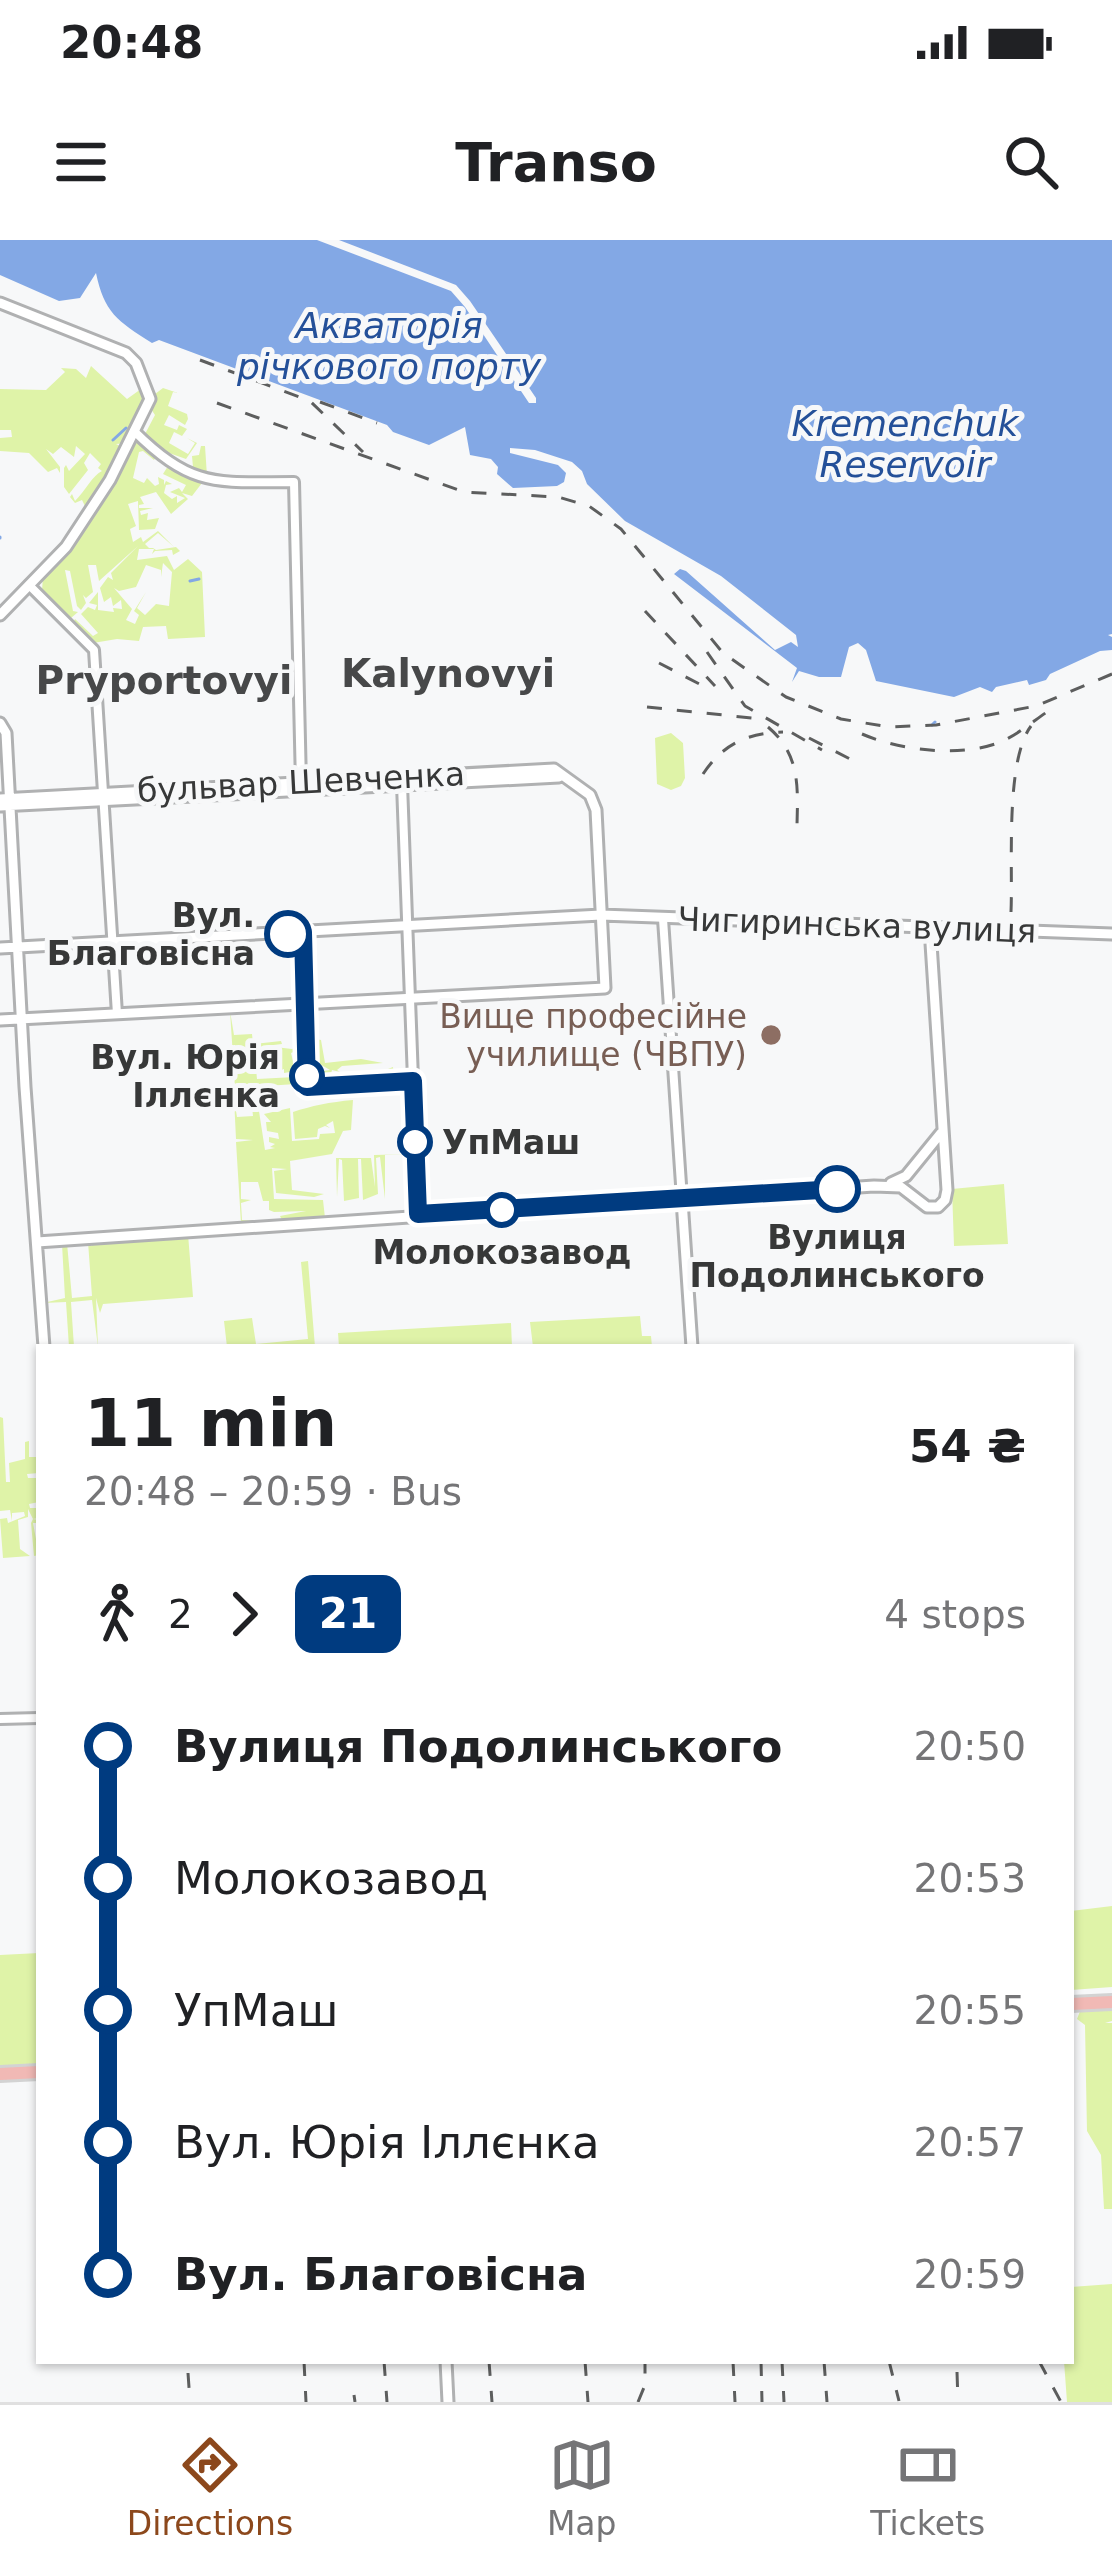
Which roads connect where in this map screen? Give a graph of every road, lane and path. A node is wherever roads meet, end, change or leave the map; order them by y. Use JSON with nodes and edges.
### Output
{"nodes":[{"id":1,"x":0,"y":303,"type":"edge"},
{"id":2,"x":134,"y":431,"type":"junction"},
{"id":3,"x":29,"y":586,"type":"junction"},
{"id":4,"x":0,"y":614,"type":"edge"},
{"id":5,"x":1,"y":724,"type":"edge"},
{"id":6,"x":402,"y":780,"type":"junction"},
{"id":7,"x":301,"y":785,"type":"junction"},
{"id":8,"x":104,"y":796,"type":"junction"},
{"id":9,"x":5,"y":802,"type":"edge"},
{"id":10,"x":602,"y":915,"type":"junction"},
{"id":11,"x":663,"y":919,"type":"junction"},
{"id":12,"x":407,"y":927,"type":"junction"},
{"id":13,"x":929,"y":928,"type":"junction"},
{"id":14,"x":303,"y":933,"type":"junction"},
{"id":15,"x":1112,"y":934,"type":"edge"},
{"id":16,"x":113,"y":941,"type":"junction"},
{"id":17,"x":18,"y":947,"type":"junction"},
{"id":18,"x":0,"y":948,"type":"edge"},
{"id":19,"x":410,"y":998,"type":"junction"},
{"id":20,"x":305,"y":1004,"type":"junction"},
{"id":21,"x":117,"y":1014,"type":"junction"},
{"id":22,"x":21,"y":1019,"type":"junction"},
{"id":23,"x":0,"y":1020,"type":"edge"},
{"id":24,"x":407,"y":1081,"type":"dead end"},
{"id":25,"x":942,"y":1127,"type":"junction"},
{"id":26,"x":919,"y":1161,"type":"junction"},
{"id":27,"x":945,"y":1166,"type":"junction"},
{"id":28,"x":874,"y":1186,"type":"junction"},
{"id":29,"x":682,"y":1200,"type":"junction"},
{"id":30,"x":923,"y":1203,"type":"junction"},
{"id":31,"x":418,"y":1214,"type":"junction"},
{"id":32,"x":37,"y":1242,"type":"junction"},
{"id":33,"x":44,"y":1344,"type":"edge"},
{"id":34,"x":692,"y":1344,"type":"edge"},
{"id":35,"x":36,"y":1718,"type":"edge"},
{"id":36,"x":0,"y":1719,"type":"edge"},
{"id":37,"x":1112,"y":2002,"type":"edge"},
{"id":38,"x":1074,"y":2004,"type":"edge"},
{"id":39,"x":36,"y":2072,"type":"edge"},
{"id":40,"x":0,"y":2074,"type":"edge"},
{"id":41,"x":446,"y":2364,"type":"edge"},
{"id":42,"x":448,"y":2402,"type":"edge"}],
"edges":[{"from":1,"to":2,"type":"main road"},
{"from":2,"to":3,"type":"main road"},
{"from":2,"to":7,"type":"street"},
{"from":3,"to":4,"type":"main road"},
{"from":3,"to":8,"type":"street"},
{"from":5,"to":9,"type":"main road"},
{"from":6,"to":7,"type":"main road","name":"бульвар Шевченка"},
{"from":6,"to":10,"type":"main road","name":"бульвар Шевченка"},
{"from":6,"to":12,"type":"street"},
{"from":7,"to":8,"type":"main road","name":"бульвар Шевченка"},
{"from":8,"to":9,"type":"main road","name":"бульвар Шевченка"},
{"from":8,"to":16,"type":"street"},
{"from":9,"to":17,"type":"main road"},
{"from":10,"to":11,"type":"main road","name":"Чигиринська вулиця"},
{"from":10,"to":12,"type":"main road","name":"Чигиринська вулиця"},
{"from":10,"to":19,"type":"main road"},
{"from":11,"to":13,"type":"main road","name":"Чигиринська вулиця"},
{"from":11,"to":29,"type":"street"},
{"from":12,"to":14,"type":"main road","name":"Чигиринська вулиця"},
{"from":12,"to":19,"type":"street"},
{"from":13,"to":15,"type":"main road","name":"Чигиринська вулиця"},
{"from":13,"to":25,"type":"main road"},
{"from":14,"to":16,"type":"main road","name":"Чигиринська вулиця"},
{"from":14,"to":20,"type":"street"},
{"from":16,"to":17,"type":"main road","name":"Чигиринська вулиця"},
{"from":16,"to":21,"type":"street"},
{"from":17,"to":18,"type":"main road","name":"Чигиринська вулиця"},
{"from":17,"to":22,"type":"main road"},
{"from":19,"to":20,"type":"main road"},
{"from":19,"to":31,"type":"street"},
{"from":20,"to":21,"type":"main road"},
{"from":20,"to":24,"type":"street"},
{"from":21,"to":22,"type":"main road"},
{"from":22,"to":23,"type":"main road"},
{"from":22,"to":32,"type":"main road"},
{"from":25,"to":26,"type":"main road"},
{"from":25,"to":27,"type":"main road"},
{"from":26,"to":27,"type":"main road"},
{"from":26,"to":28,"type":"main road"},
{"from":26,"to":30,"type":"main road"},
{"from":27,"to":30,"type":"main road"},
{"from":28,"to":29,"type":"main road"},
{"from":28,"to":30,"type":"main road"},
{"from":29,"to":31,"type":"main road"},
{"from":29,"to":34,"type":"main road"},
{"from":31,"to":32,"type":"main road"},
{"from":32,"to":33,"type":"main road"},
{"from":35,"to":36,"type":"street"},
{"from":37,"to":38,"type":"main road"},
{"from":39,"to":40,"type":"main road"},
{"from":41,"to":42,"type":"main road"}]}
